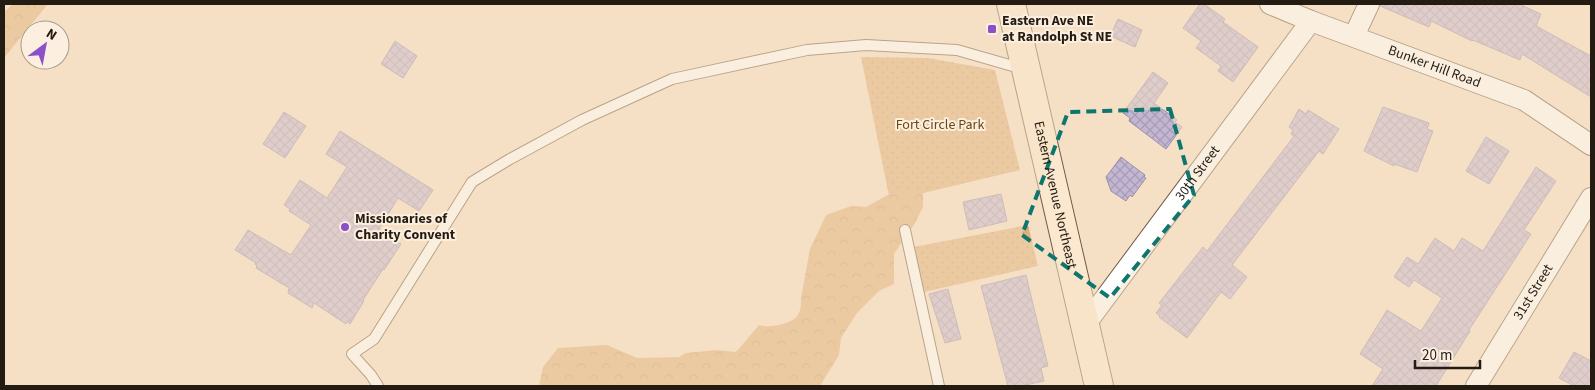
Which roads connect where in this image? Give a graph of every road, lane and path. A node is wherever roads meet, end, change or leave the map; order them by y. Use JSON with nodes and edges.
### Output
{"nodes":[{"id":1,"x":1011,"y":4,"type":"edge"},
{"id":2,"x":1270,"y":4,"type":"edge"},
{"id":3,"x":1369,"y":4,"type":"edge"},
{"id":4,"x":1311,"y":22,"type":"junction"},
{"id":5,"x":1354,"y":36,"type":"junction"},
{"id":6,"x":1026,"y":70,"type":"junction"},
{"id":7,"x":1591,"y":145,"type":"edge"},
{"id":8,"x":1591,"y":198,"type":"edge"},
{"id":9,"x":905,"y":230,"type":"dead end"},
{"id":10,"x":1085,"y":325,"type":"junction"},
{"id":11,"x":378,"y":386,"type":"edge"},
{"id":12,"x":939,"y":386,"type":"edge"},
{"id":13,"x":1099,"y":386,"type":"edge"},
{"id":14,"x":1476,"y":386,"type":"edge"}],
"edges":[{"from":1,"to":6,"type":"main road","name":"Eastern Avenue Northeast"},
{"from":2,"to":4,"type":"street","name":"Bunker Hill Road"},
{"from":3,"to":5,"type":"street"},
{"from":4,"to":5,"type":"street","name":"Bunker Hill Road"},
{"from":4,"to":10,"type":"street","name":"30th Street"},
{"from":5,"to":7,"type":"street","name":"Bunker Hill Road"},
{"from":6,"to":10,"type":"main road","name":"Eastern Avenue Northeast"},
{"from":6,"to":11,"type":"lane"},
{"from":8,"to":14,"type":"street","name":"31st Street"},
{"from":9,"to":12,"type":"lane"},
{"from":10,"to":13,"type":"main road","name":"Eastern Avenue Northeast"}]}
